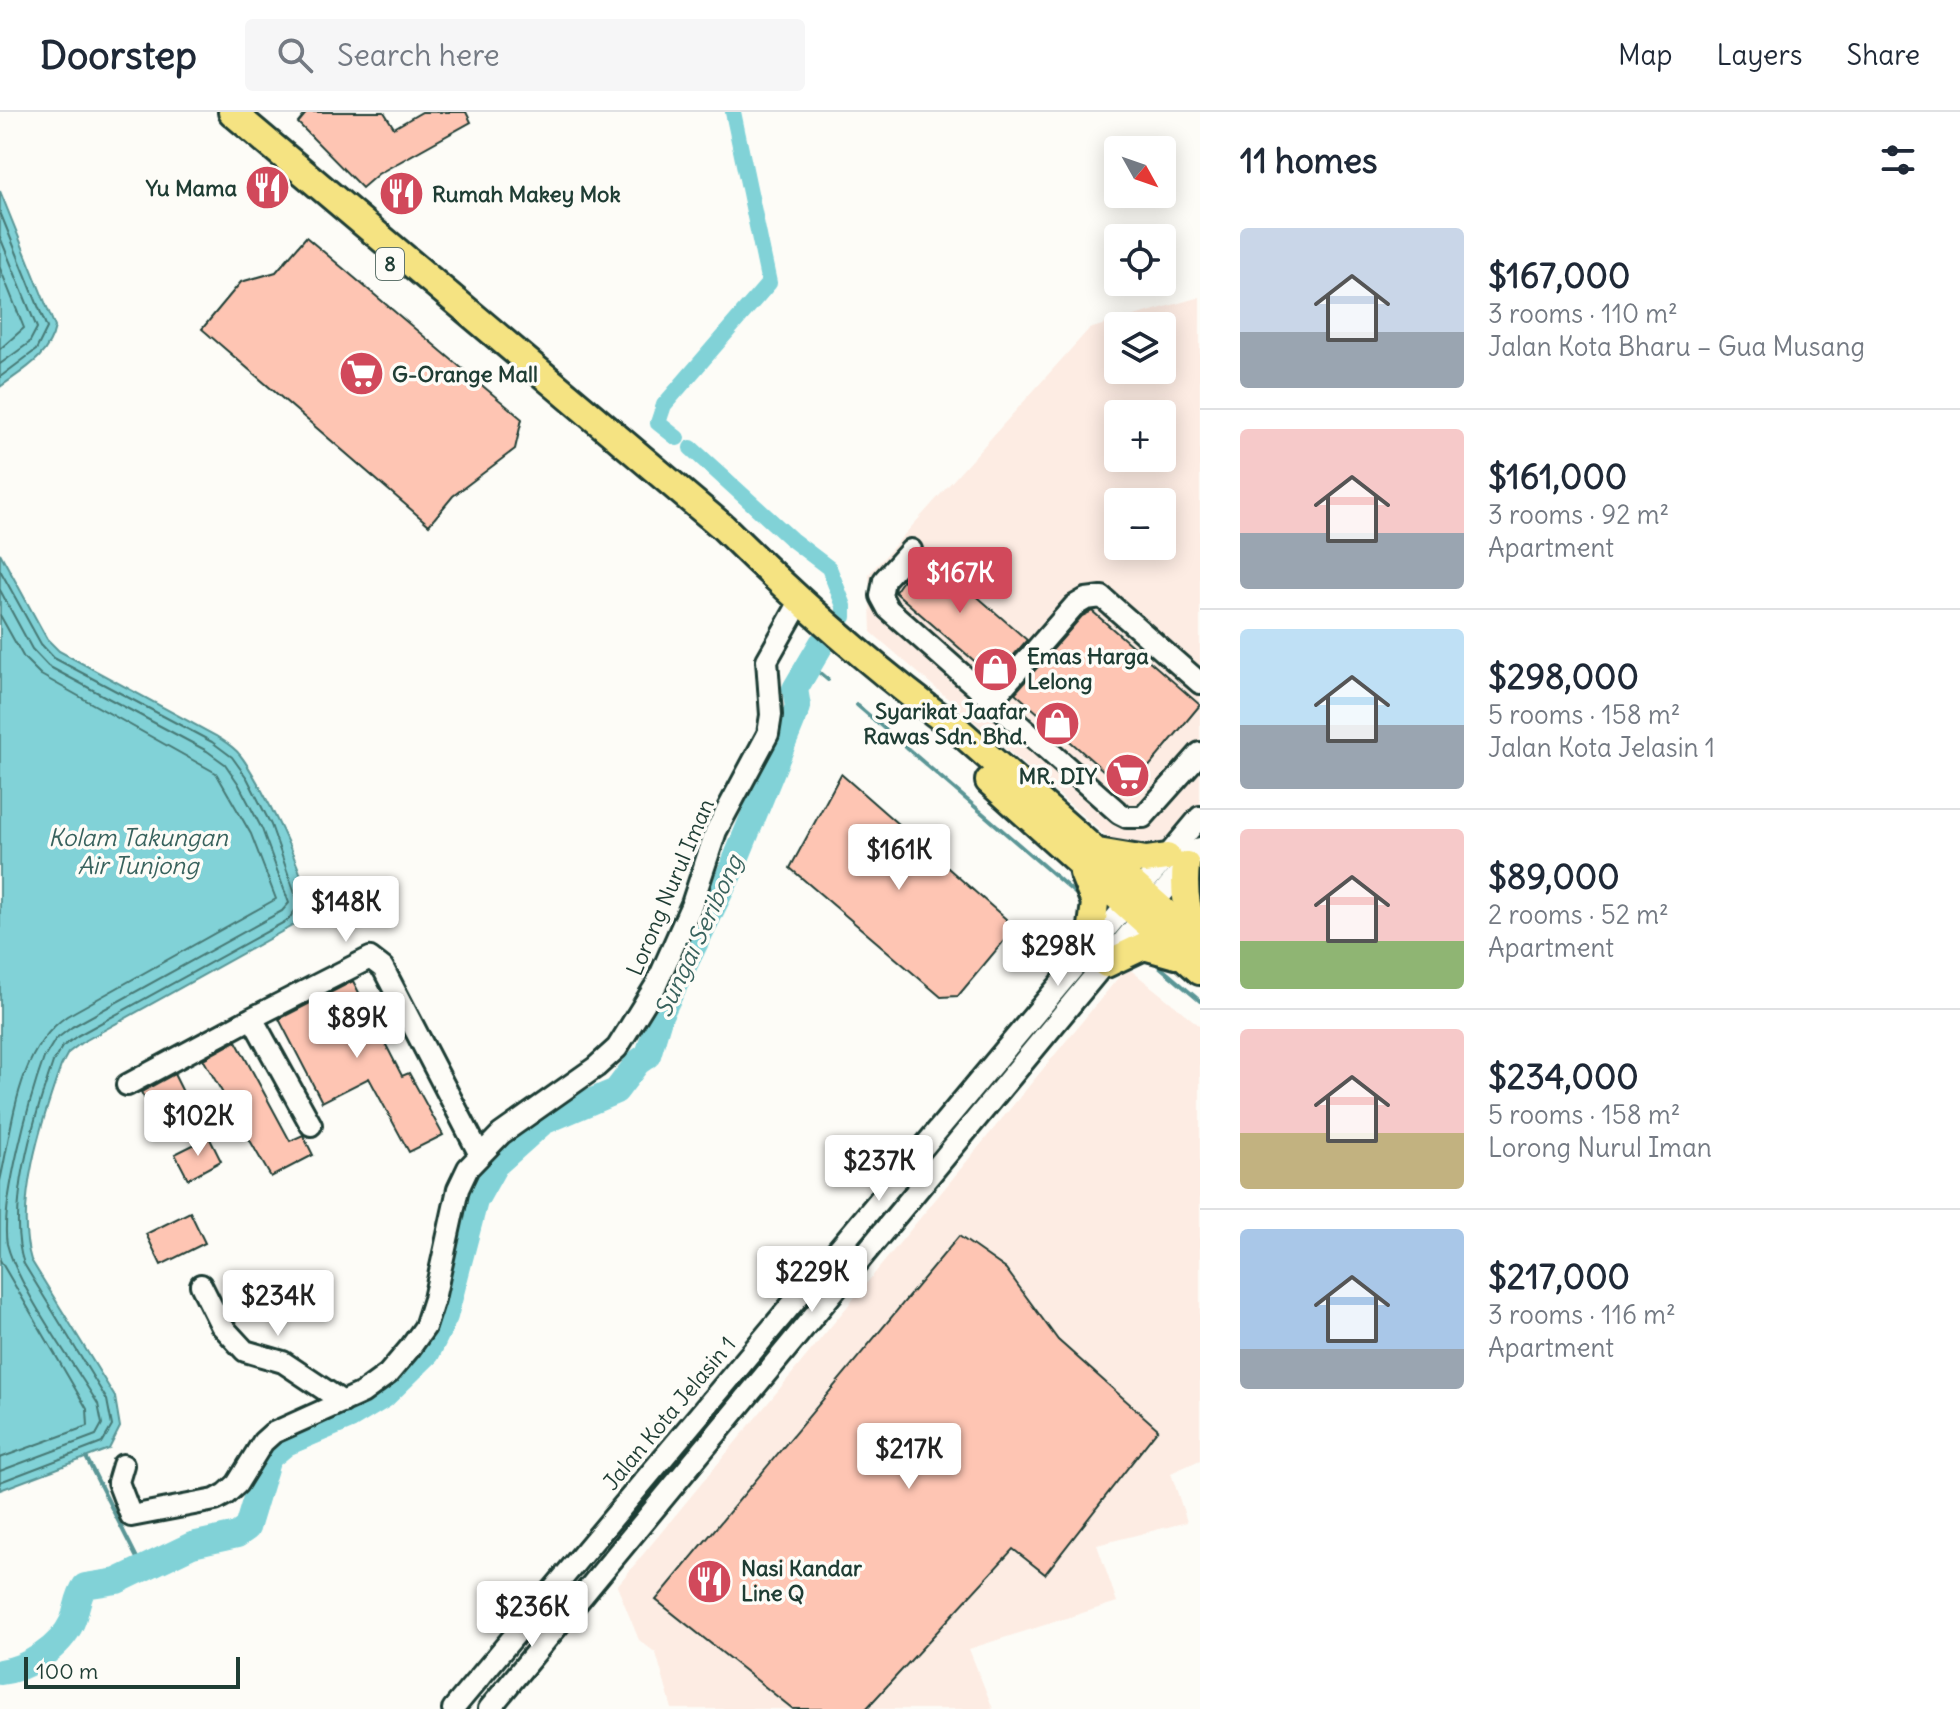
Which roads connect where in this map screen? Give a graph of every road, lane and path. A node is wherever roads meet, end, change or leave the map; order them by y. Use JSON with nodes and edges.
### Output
{"nodes":[{"id":1,"x":238,"y":118,"type":"edge"},
{"id":2,"x":911,"y":550,"type":"dead end"},
{"id":3,"x":801,"y":600,"type":"junction"},
{"id":4,"x":1200,"y":683,"type":"edge"},
{"id":5,"x":991,"y":701,"type":"junction"},
{"id":6,"x":1200,"y":753,"type":"edge"},
{"id":7,"x":1200,"y":817,"type":"edge"},
{"id":8,"x":1184,"y":857,"type":"edge"},
{"id":9,"x":1087,"y":859,"type":"junction"},
{"id":10,"x":1140,"y":905,"type":"junction"},
{"id":11,"x":1196,"y":954,"type":"edge"},
{"id":12,"x":1097,"y":957,"type":"junction"},
{"id":13,"x":252,"y":1018,"type":"junction"},
{"id":14,"x":127,"y":1085,"type":"dead end"},
{"id":15,"x":311,"y":1125,"type":"dead end"},
{"id":16,"x":479,"y":1153,"type":"junction"},
{"id":17,"x":201,"y":1285,"type":"dead end"},
{"id":18,"x":343,"y":1402,"type":"junction"},
{"id":19,"x":123,"y":1465,"type":"dead end"},
{"id":20,"x":453,"y":1709,"type":"edge"},
{"id":21,"x":489,"y":1709,"type":"edge"}],
"edges":[{"from":1,"to":3,"type":"main road","number":"8"},
{"from":2,"to":5,"type":"street"},
{"from":3,"to":9,"type":"main road","number":"8"},
{"from":3,"to":16,"type":"street","name":"Lorong Nurul Iman"},
{"from":4,"to":5,"type":"street"},
{"from":5,"to":6,"type":"street"},
{"from":7,"to":8,"type":"street"},
{"from":8,"to":9,"type":"main road"},
{"from":8,"to":10,"type":"street"},
{"from":8,"to":11,"type":"main road"},
{"from":9,"to":10,"type":"main road","number":"8"},
{"from":9,"to":12,"type":"main road"},
{"from":10,"to":11,"type":"main road","number":"8"},
{"from":10,"to":12,"type":"street"},
{"from":11,"to":12,"type":"main road"},
{"from":12,"to":20,"type":"street","name":"Jalan Kota Jelasin 1"},
{"from":12,"to":21,"type":"street"},
{"from":13,"to":14,"type":"street"},
{"from":13,"to":15,"type":"street"},
{"from":13,"to":16,"type":"street"},
{"from":16,"to":18,"type":"street","name":"Lorong Nurul Iman"},
{"from":17,"to":18,"type":"street"},
{"from":18,"to":19,"type":"street","name":"Lorong Nurul Iman"}]}
